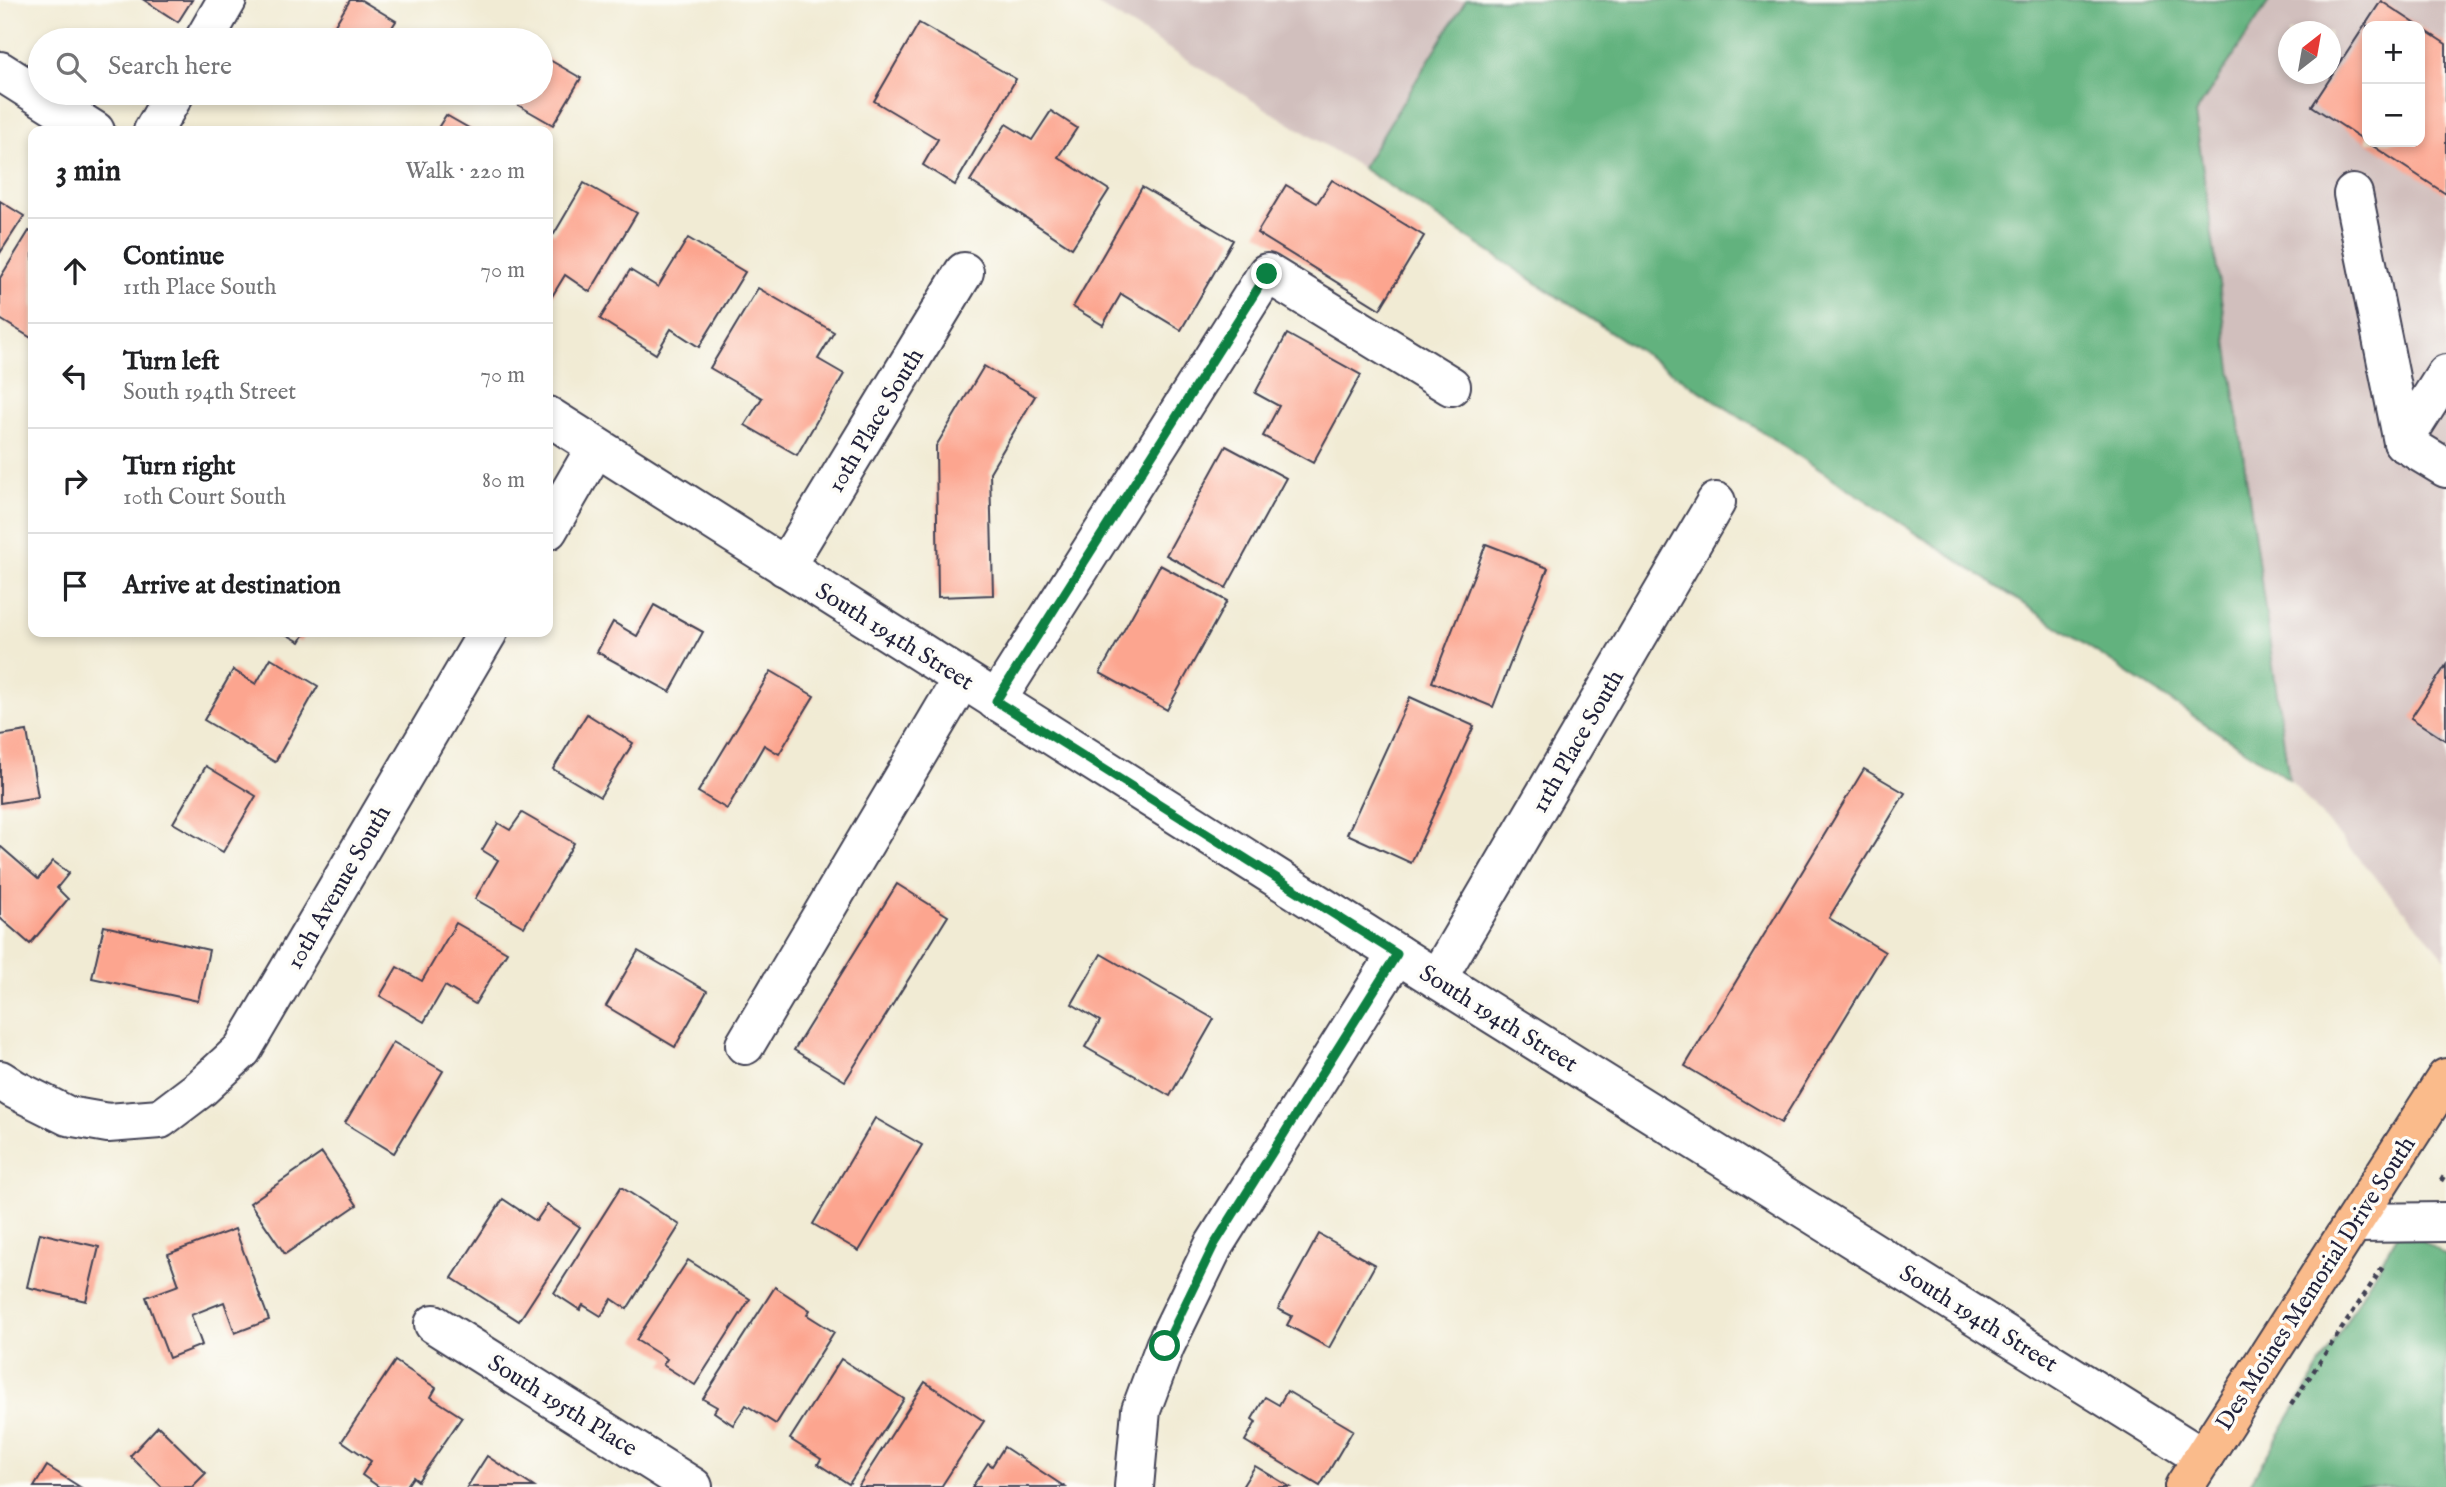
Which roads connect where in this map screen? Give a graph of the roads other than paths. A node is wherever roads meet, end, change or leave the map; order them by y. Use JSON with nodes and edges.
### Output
{"nodes":[{"id":1,"x":227,"y":0,"type":"edge"},
{"id":2,"x":211,"y":28,"type":"edge"},
{"id":3,"x":0,"y":71,"type":"edge"},
{"id":4,"x":28,"y":89,"type":"edge"},
{"id":5,"x":54,"y":105,"type":"edge"},
{"id":6,"x":168,"y":105,"type":"edge"},
{"id":7,"x":87,"y":126,"type":"edge"},
{"id":8,"x":156,"y":126,"type":"edge"},
{"id":9,"x":2353,"y":194,"type":"dead end"},
{"id":10,"x":964,"y":272,"type":"dead end"},
{"id":11,"x":2446,"y":374,"type":"edge"},
{"id":12,"x":1451,"y":386,"type":"dead end"},
{"id":13,"x":553,"y":419,"type":"edge"},
{"id":14,"x":2403,"y":442,"type":"junction"},
{"id":15,"x":596,"y":447,"type":"junction"},
{"id":16,"x":2446,"y":468,"type":"edge"},
{"id":17,"x":1717,"y":502,"type":"dead end"},
{"id":18,"x":553,"y":521,"type":"edge"},
{"id":19,"x":785,"y":567,"type":"junction"},
{"id":20,"x":485,"y":637,"type":"edge"},
{"id":21,"x":962,"y":679,"type":"junction"},
{"id":22,"x":996,"y":701,"type":"junction"},
{"id":23,"x":1397,"y":954,"type":"junction"},
{"id":24,"x":1437,"y":979,"type":"junction"},
{"id":25,"x":745,"y":1045,"type":"dead end"},
{"id":26,"x":2446,"y":1078,"type":"edge"},
{"id":27,"x":0,"y":1080,"type":"edge"},
{"id":28,"x":2430,"y":1222,"type":"edge"},
{"id":29,"x":2354,"y":1223,"type":"junction"},
{"id":30,"x":434,"y":1324,"type":"dead end"},
{"id":31,"x":2194,"y":1473,"type":"edge"},
{"id":32,"x":691,"y":1487,"type":"edge"},
{"id":33,"x":1134,"y":1487,"type":"edge"}],
"edges":[{"from":1,"to":2,"type":"street"},
{"from":3,"to":4,"type":"street"},
{"from":5,"to":7,"type":"street"},
{"from":6,"to":8,"type":"street"},
{"from":9,"to":14,"type":"street"},
{"from":10,"to":19,"type":"street","name":"10th Place South"},
{"from":11,"to":14,"type":"street"},
{"from":12,"to":22,"type":"street"},
{"from":13,"to":15,"type":"street","name":"South 194th Street"},
{"from":14,"to":16,"type":"street"},
{"from":15,"to":18,"type":"street"},
{"from":15,"to":19,"type":"street","name":"South 194th Street"},
{"from":17,"to":24,"type":"street","name":"11th Place South"},
{"from":19,"to":21,"type":"street","name":"South 194th Street"},
{"from":20,"to":27,"type":"street","name":"10th Avenue South"},
{"from":21,"to":22,"type":"street","name":"South 194th Street"},
{"from":21,"to":25,"type":"street"},
{"from":22,"to":23,"type":"street","name":"South 194th Street"},
{"from":23,"to":24,"type":"street","name":"South 194th Street"},
{"from":23,"to":33,"type":"street"},
{"from":24,"to":31,"type":"street","name":"South 194th Street"},
{"from":26,"to":29,"type":"main road","name":"Des Moines Memorial Drive South"},
{"from":28,"to":29,"type":"street"},
{"from":29,"to":31,"type":"main road","name":"Des Moines Memorial Drive South"},
{"from":30,"to":32,"type":"street","name":"South 195th Place"}]}
